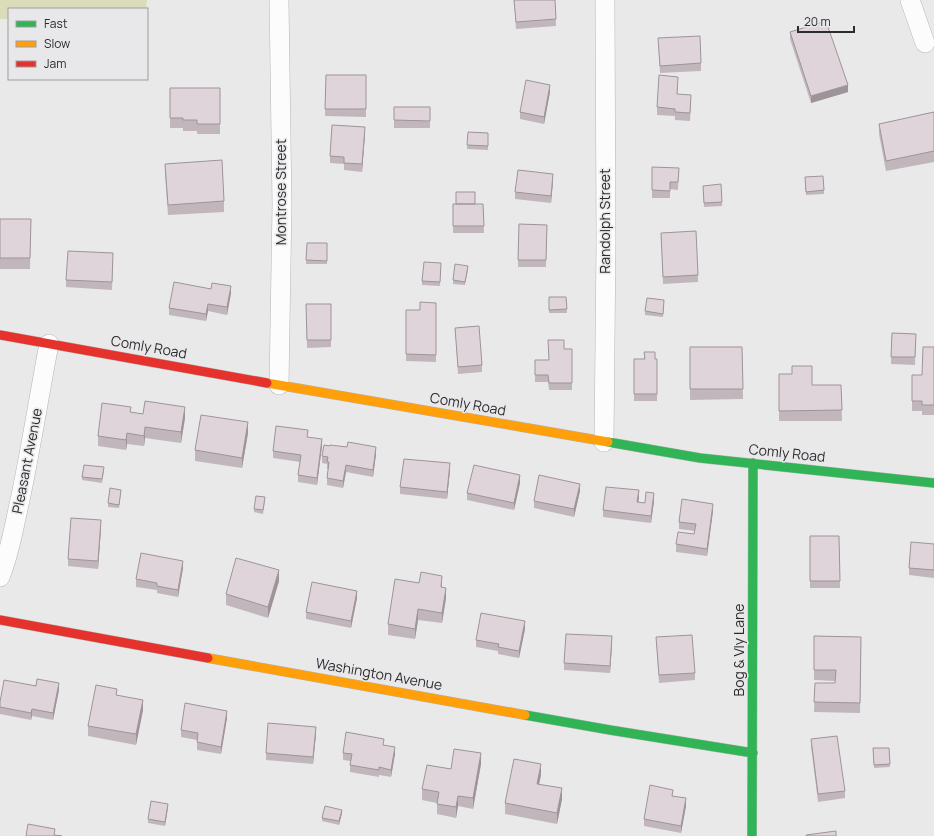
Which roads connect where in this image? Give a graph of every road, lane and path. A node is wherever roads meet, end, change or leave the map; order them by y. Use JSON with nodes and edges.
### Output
{"nodes":[{"id":1,"x":279,"y":0,"type":"edge"},
{"id":2,"x":605,"y":0,"type":"edge"},
{"id":3,"x":910,"y":0,"type":"edge"},
{"id":4,"x":925,"y":43,"type":"dead end"},
{"id":5,"x":0,"y":335,"type":"edge"},
{"id":6,"x":49,"y":344,"type":"junction"},
{"id":7,"x":279,"y":385,"type":"junction"},
{"id":8,"x":604,"y":442,"type":"junction"},
{"id":9,"x":753,"y":463,"type":"junction"},
{"id":10,"x":934,"y":483,"type":"edge"},
{"id":11,"x":0,"y":577,"type":"edge"},
{"id":12,"x":0,"y":620,"type":"edge"},
{"id":13,"x":753,"y":753,"type":"junction"},
{"id":14,"x":752,"y":836,"type":"edge"}],
"edges":[{"from":1,"to":7,"type":"street","name":"Montrose Street"},
{"from":2,"to":8,"type":"street","name":"Randolph Street"},
{"from":3,"to":4,"type":"street"},
{"from":5,"to":6,"type":"street","name":"Comly Road"},
{"from":6,"to":7,"type":"street","name":"Comly Road"},
{"from":6,"to":11,"type":"street","name":"Pleasant Avenue"},
{"from":7,"to":8,"type":"street","name":"Comly Road"},
{"from":8,"to":9,"type":"street","name":"Comly Road"},
{"from":9,"to":10,"type":"street","name":"Comly Road"},
{"from":9,"to":13,"type":"street","name":"Bog & Vly Lane"},
{"from":12,"to":13,"type":"street","name":"Washington Avenue"},
{"from":13,"to":14,"type":"street","name":"Bog & Vly Lane"}]}
